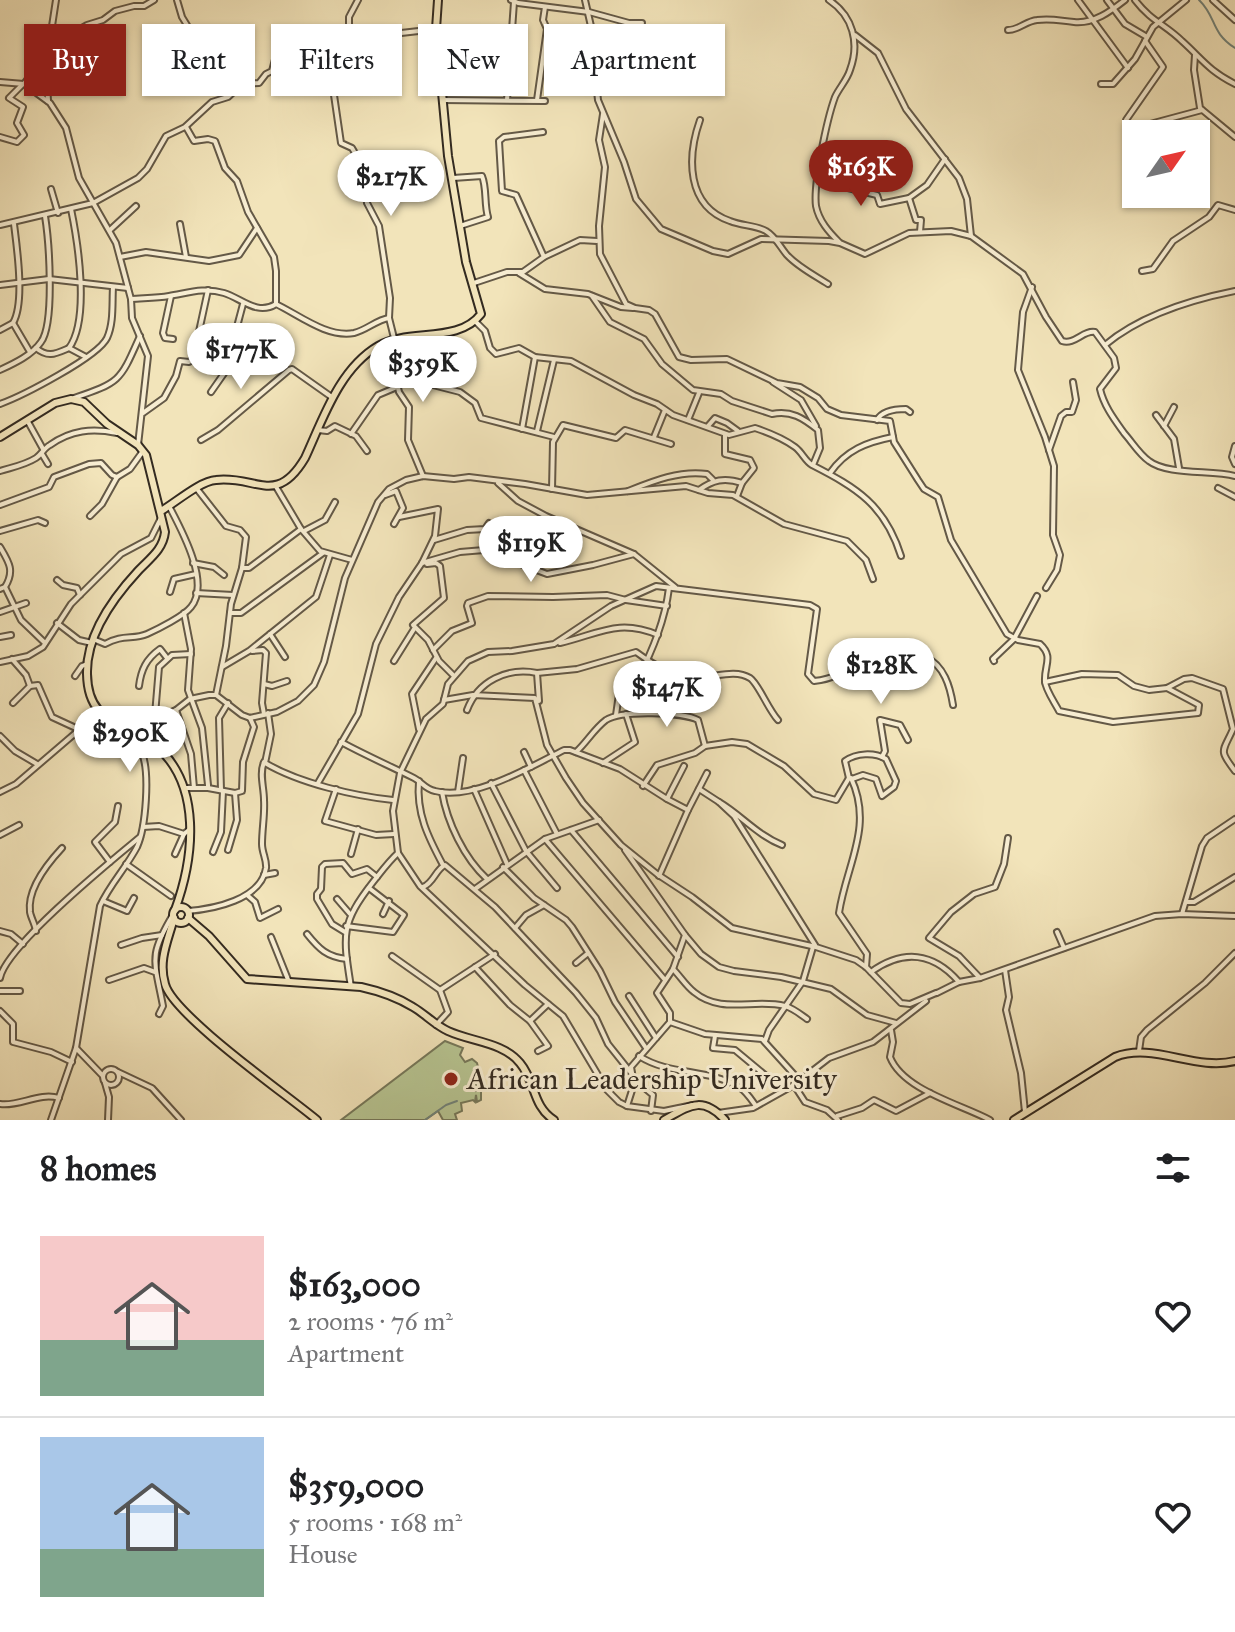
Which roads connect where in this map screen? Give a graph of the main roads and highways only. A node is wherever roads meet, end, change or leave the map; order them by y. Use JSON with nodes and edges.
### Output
{"nodes":[{"id":1,"x":438,"y":0,"type":"edge"},
{"id":2,"x":0,"y":437,"type":"edge"},
{"id":3,"x":161,"y":513,"type":"junction"},
{"id":4,"x":182,"y":883,"type":"junction"},
{"id":5,"x":187,"y":912,"type":"junction"},
{"id":6,"x":174,"y":914,"type":"junction"},
{"id":7,"x":182,"y":923,"type":"junction"},
{"id":8,"x":166,"y":934,"type":"junction"},
{"id":9,"x":1235,"y":1061,"type":"edge"},
{"id":10,"x":317,"y":1120,"type":"edge"},
{"id":11,"x":554,"y":1120,"type":"edge"},
{"id":12,"x":664,"y":1120,"type":"edge"},
{"id":13,"x":725,"y":1120,"type":"edge"},
{"id":14,"x":1014,"y":1120,"type":"edge"}],
"edges":[{"from":1,"to":3,"type":"main road"},
{"from":2,"to":3,"type":"main road"},
{"from":3,"to":4,"type":"main road"},
{"from":4,"to":5,"type":"main road"},
{"from":4,"to":6,"type":"main road"},
{"from":5,"to":6,"type":"main road"},
{"from":5,"to":7,"type":"main road"},
{"from":5,"to":11,"type":"main road"},
{"from":6,"to":7,"type":"main road"},
{"from":6,"to":8,"type":"main road"},
{"from":7,"to":8,"type":"main road"},
{"from":8,"to":10,"type":"main road"},
{"from":9,"to":14,"type":"main road"},
{"from":12,"to":13,"type":"main road"}]}
